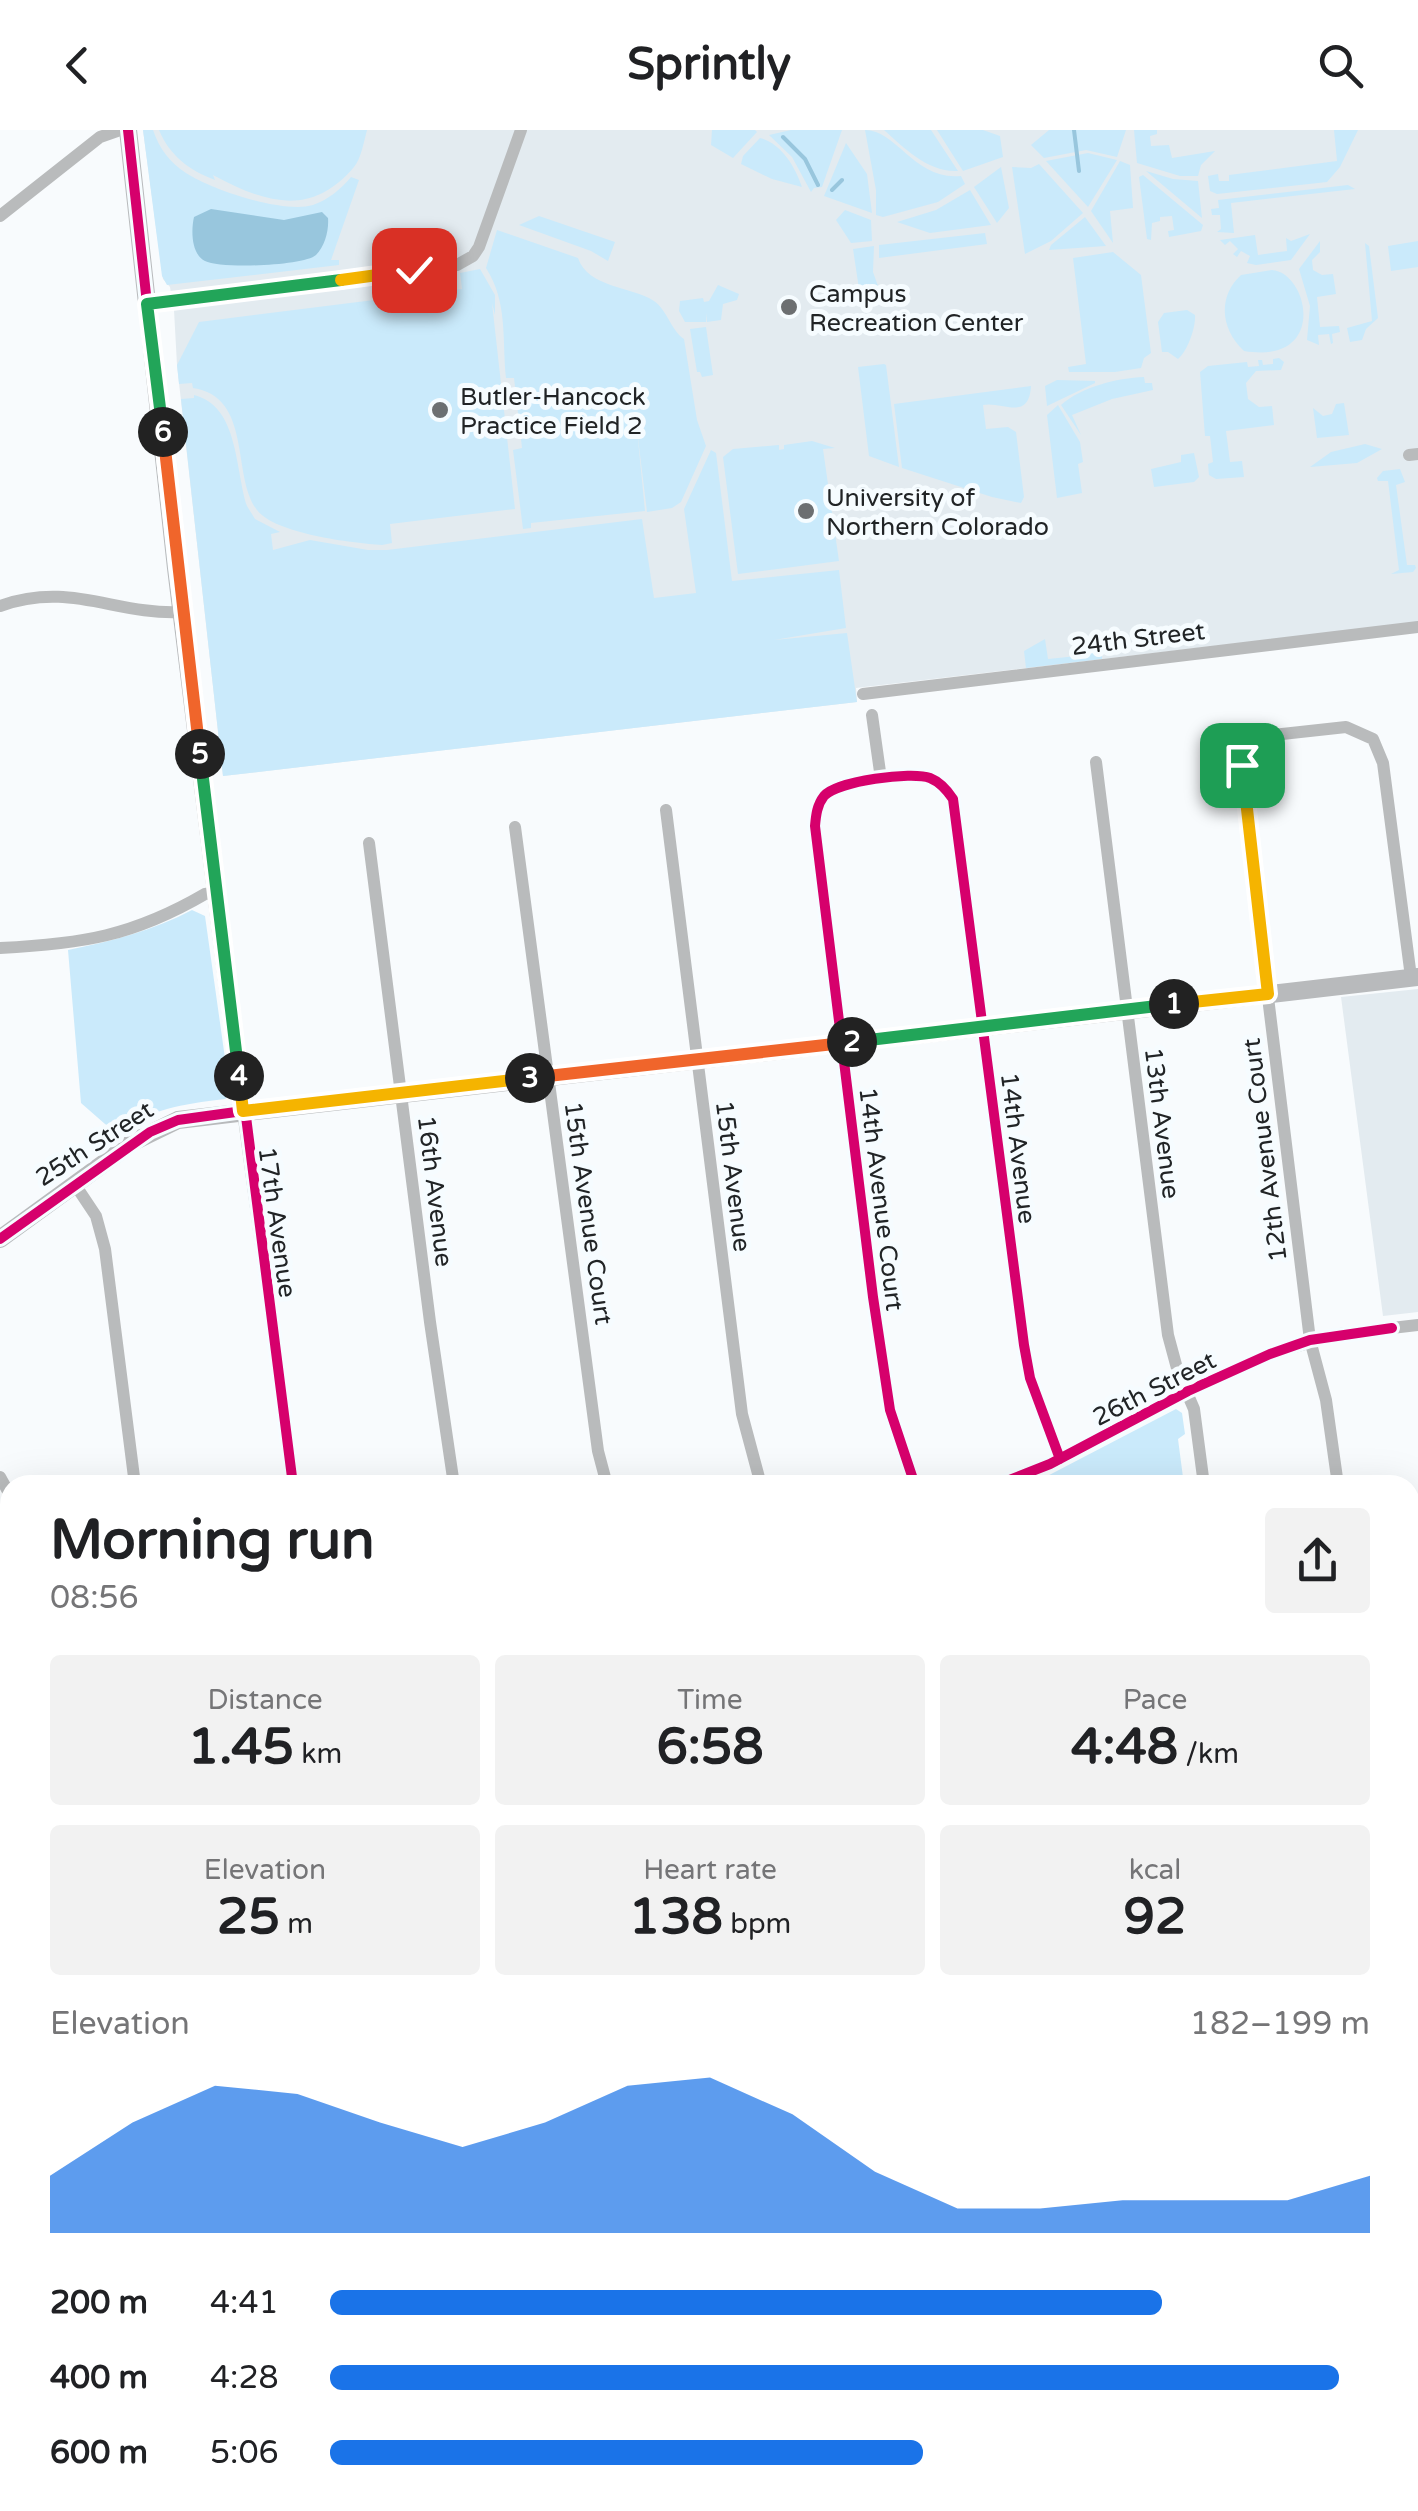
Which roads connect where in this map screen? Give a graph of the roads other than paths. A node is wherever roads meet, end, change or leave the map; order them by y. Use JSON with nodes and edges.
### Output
{"nodes":[{"id":1,"x":124,"y":130,"type":"edge"},
{"id":2,"x":522,"y":130,"type":"edge"},
{"id":3,"x":0,"y":216,"type":"edge"},
{"id":4,"x":147,"y":304,"type":"junction"},
{"id":5,"x":0,"y":606,"type":"edge"},
{"id":6,"x":182,"y":612,"type":"junction"},
{"id":7,"x":1418,"y":627,"type":"edge"},
{"id":8,"x":863,"y":694,"type":"dead end"},
{"id":9,"x":872,"y":715,"type":"dead end"},
{"id":10,"x":1096,"y":762,"type":"dead end"},
{"id":11,"x":880,"y":780,"type":"junction"},
{"id":12,"x":666,"y":810,"type":"dead end"},
{"id":13,"x":515,"y":827,"type":"dead end"},
{"id":14,"x":370,"y":843,"type":"dead end"},
{"id":15,"x":218,"y":892,"type":"junction"},
{"id":16,"x":0,"y":948,"type":"edge"},
{"id":17,"x":1414,"y":977,"type":"edge"},
{"id":18,"x":1268,"y":994,"type":"junction"},
{"id":19,"x":1126,"y":1010,"type":"junction"},
{"id":20,"x":984,"y":1026,"type":"junction"},
{"id":21,"x":842,"y":1044,"type":"junction"},
{"id":22,"x":696,"y":1060,"type":"junction"},
{"id":23,"x":548,"y":1076,"type":"junction"},
{"id":24,"x":401,"y":1094,"type":"junction"},
{"id":25,"x":243,"y":1111,"type":"junction"},
{"id":26,"x":74,"y":1183,"type":"junction"},
{"id":27,"x":0,"y":1239,"type":"edge"},
{"id":28,"x":1418,"y":1325,"type":"edge"},
{"id":29,"x":1310,"y":1340,"type":"junction"},
{"id":30,"x":1188,"y":1392,"type":"junction"},
{"id":31,"x":1060,"y":1459,"type":"junction"},
{"id":32,"x":134,"y":1475,"type":"edge"},
{"id":33,"x":292,"y":1475,"type":"edge"},
{"id":34,"x":453,"y":1475,"type":"edge"},
{"id":35,"x":604,"y":1475,"type":"edge"},
{"id":36,"x":758,"y":1475,"type":"edge"},
{"id":37,"x":912,"y":1475,"type":"edge"},
{"id":38,"x":1021,"y":1475,"type":"edge"},
{"id":39,"x":1203,"y":1475,"type":"edge"},
{"id":40,"x":1337,"y":1475,"type":"edge"}],
"edges":[{"from":1,"to":3,"type":"street"},
{"from":1,"to":4,"type":"street","name":"17th Avenue"},
{"from":2,"to":4,"type":"street"},
{"from":4,"to":6,"type":"street","name":"17th Avenue"},
{"from":5,"to":6,"type":"street"},
{"from":6,"to":15,"type":"street","name":"17th Avenue"},
{"from":7,"to":8,"type":"street","name":"24th Street"},
{"from":9,"to":11,"type":"street"},
{"from":10,"to":19,"type":"street","name":"13th Avenue"},
{"from":11,"to":20,"type":"street","name":"14th Avenue"},
{"from":11,"to":21,"type":"street","name":"14th Avenue Court"},
{"from":12,"to":22,"type":"street","name":"15th Avenue"},
{"from":13,"to":23,"type":"street","name":"15th Avenue Court"},
{"from":14,"to":24,"type":"street","name":"16th Avenue"},
{"from":15,"to":16,"type":"street"},
{"from":15,"to":25,"type":"street","name":"17th Avenue"},
{"from":17,"to":18,"type":"street","name":"25th Street"},
{"from":17,"to":18,"type":"street","name":"12th Avenue Court"},
{"from":18,"to":19,"type":"street","name":"25th Street"},
{"from":18,"to":29,"type":"street","name":"12th Avenue Court"},
{"from":19,"to":20,"type":"street","name":"25th Street"},
{"from":19,"to":30,"type":"street","name":"13th Avenue"},
{"from":20,"to":21,"type":"street","name":"25th Street"},
{"from":20,"to":31,"type":"street","name":"14th Avenue"},
{"from":21,"to":22,"type":"street","name":"25th Street"},
{"from":21,"to":37,"type":"street","name":"14th Avenue Court"},
{"from":22,"to":23,"type":"street","name":"25th Street"},
{"from":22,"to":36,"type":"street","name":"15th Avenue"},
{"from":23,"to":24,"type":"street","name":"25th Street"},
{"from":23,"to":35,"type":"street","name":"15th Avenue Court"},
{"from":24,"to":25,"type":"street","name":"25th Street"},
{"from":24,"to":34,"type":"street","name":"16th Avenue"},
{"from":25,"to":26,"type":"street","name":"25th Street"},
{"from":25,"to":33,"type":"street","name":"17th Avenue"},
{"from":26,"to":27,"type":"street","name":"25th Street"},
{"from":26,"to":32,"type":"street"},
{"from":28,"to":29,"type":"street","name":"26th Street"},
{"from":29,"to":30,"type":"street","name":"26th Street"},
{"from":29,"to":40,"type":"street","name":"12th Avenue Court"},
{"from":30,"to":31,"type":"street","name":"26th Street"},
{"from":30,"to":39,"type":"street","name":"13th Avenue"},
{"from":31,"to":38,"type":"street","name":"26th Street"}]}
